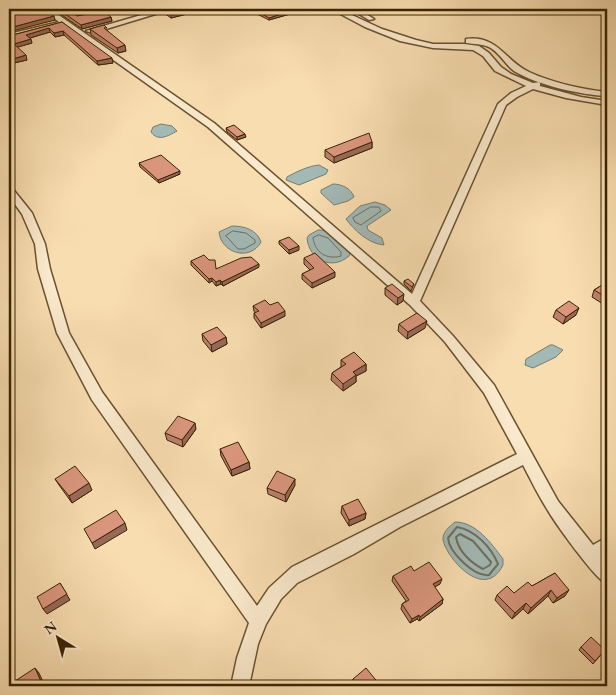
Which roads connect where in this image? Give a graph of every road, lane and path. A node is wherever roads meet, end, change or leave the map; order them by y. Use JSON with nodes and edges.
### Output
{"nodes":[{"id":1,"x":46,"y":9,"type":"edge"},
{"id":2,"x":169,"y":9,"type":"edge"},
{"id":3,"x":334,"y":9,"type":"edge"},
{"id":4,"x":354,"y":9,"type":"edge"},
{"id":5,"x":64,"y":22,"type":"junction"},
{"id":6,"x":79,"y":34,"type":"junction"},
{"id":7,"x":9,"y":36,"type":"edge"},
{"id":8,"x":543,"y":79,"type":"junction"},
{"id":9,"x":534,"y":86,"type":"junction"},
{"id":10,"x":607,"y":94,"type":"edge"},
{"id":11,"x":607,"y":103,"type":"edge"},
{"id":12,"x":9,"y":190,"type":"edge"},
{"id":13,"x":414,"y":302,"type":"junction"},
{"id":14,"x":525,"y":457,"type":"junction"},
{"id":15,"x":607,"y":544,"type":"edge"},
{"id":16,"x":590,"y":556,"type":"junction"},
{"id":17,"x":607,"y":576,"type":"edge"},
{"id":18,"x":258,"y":622,"type":"junction"},
{"id":19,"x":240,"y":686,"type":"edge"}],
"edges":[{"from":1,"to":5,"type":"street"},
{"from":2,"to":6,"type":"street"},
{"from":3,"to":9,"type":"street"},
{"from":4,"to":8,"type":"street"},
{"from":5,"to":6,"type":"street"},
{"from":5,"to":7,"type":"street"},
{"from":6,"to":13,"type":"street"},
{"from":8,"to":9,"type":"street"},
{"from":8,"to":10,"type":"street"},
{"from":9,"to":11,"type":"street"},
{"from":9,"to":13,"type":"street"},
{"from":12,"to":18,"type":"street"},
{"from":13,"to":14,"type":"street"},
{"from":14,"to":16,"type":"street"},
{"from":14,"to":18,"type":"street"},
{"from":15,"to":16,"type":"street"},
{"from":16,"to":17,"type":"street"},
{"from":18,"to":19,"type":"street"}]}
